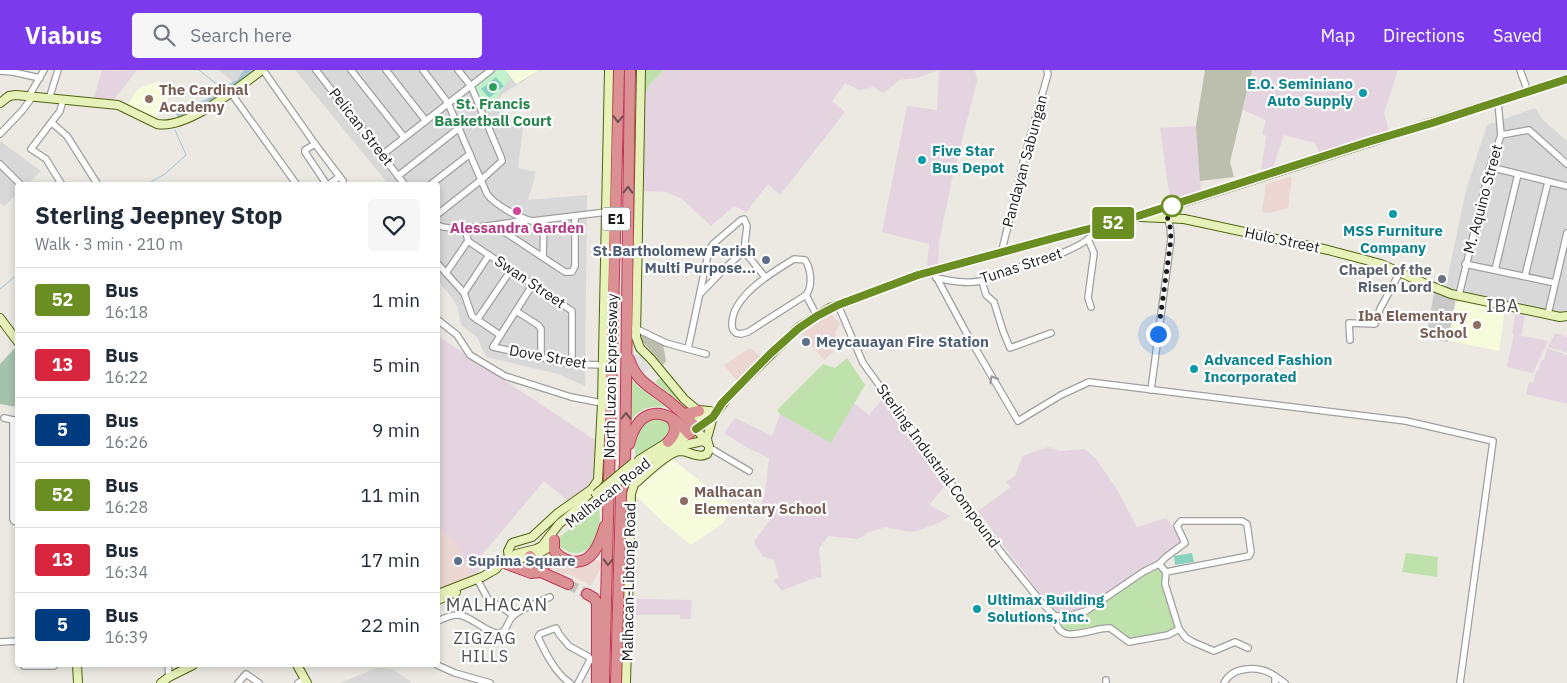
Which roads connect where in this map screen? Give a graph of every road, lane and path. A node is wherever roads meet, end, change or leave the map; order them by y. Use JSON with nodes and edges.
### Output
{"nodes":[{"id":1,"x":44,"y":70,"type":"edge"},
{"id":2,"x":58,"y":70,"type":"edge"},
{"id":3,"x":262,"y":70,"type":"edge"},
{"id":4,"x":316,"y":70,"type":"edge"},
{"id":5,"x":351,"y":70,"type":"edge"},
{"id":6,"x":386,"y":70,"type":"edge"},
{"id":7,"x":423,"y":70,"type":"edge"},
{"id":8,"x":458,"y":70,"type":"edge"},
{"id":9,"x":491,"y":70,"type":"edge"},
{"id":10,"x":609,"y":70,"type":"edge"},
{"id":11,"x":619,"y":70,"type":"edge"},
{"id":12,"x":630,"y":70,"type":"edge"},
{"id":13,"x":640,"y":70,"type":"edge"},
{"id":14,"x":1047,"y":70,"type":"edge"},
{"id":15,"x":1520,"y":70,"type":"edge"},
{"id":16,"x":0,"y":71,"type":"edge"},
{"id":17,"x":40,"y":78,"type":"junction"},
{"id":18,"x":1567,"y":79,"type":"edge"},
{"id":19,"x":471,"y":86,"type":"junction"},
{"id":20,"x":1528,"y":92,"type":"junction"},
{"id":21,"x":231,"y":93,"type":"junction"},
{"id":22,"x":31,"y":96,"type":"junction"},
{"id":23,"x":49,"y":98,"type":"junction"},
{"id":24,"x":63,"y":100,"type":"junction"},
{"id":25,"x":1498,"y":102,"type":"junction"},
{"id":26,"x":0,"y":103,"type":"edge"},
{"id":27,"x":448,"y":104,"type":"junction"},
{"id":28,"x":426,"y":121,"type":"junction"},
{"id":29,"x":52,"y":123,"type":"junction"},
{"id":30,"x":459,"y":128,"type":"junction"},
{"id":31,"x":0,"y":134,"type":"edge"},
{"id":32,"x":1501,"y":135,"type":"junction"},
{"id":33,"x":404,"y":137,"type":"junction"},
{"id":34,"x":315,"y":144,"type":"junction"},
{"id":35,"x":470,"y":154,"type":"junction"},
{"id":36,"x":382,"y":155,"type":"junction"},
{"id":37,"x":0,"y":164,"type":"edge"},
{"id":38,"x":1567,"y":164,"type":"edge"},
{"id":39,"x":1490,"y":167,"type":"junction"},
{"id":40,"x":1518,"y":174,"type":"junction"},
{"id":41,"x":398,"y":176,"type":"junction"},
{"id":42,"x":481,"y":180,"type":"junction"},
{"id":43,"x":18,"y":182,"type":"edge"},
{"id":44,"x":60,"y":182,"type":"edge"},
{"id":45,"x":96,"y":182,"type":"edge"},
{"id":46,"x":295,"y":182,"type":"edge"},
{"id":47,"x":325,"y":182,"type":"edge"},
{"id":48,"x":334,"y":182,"type":"edge"},
{"id":49,"x":403,"y":182,"type":"edge"},
{"id":50,"x":434,"y":182,"type":"edge"},
{"id":51,"x":1548,"y":182,"type":"junction"},
{"id":52,"x":1567,"y":186,"type":"edge"},
{"id":53,"x":1165,"y":208,"type":"junction"},
{"id":54,"x":440,"y":212,"type":"edge"},
{"id":55,"x":607,"y":212,"type":"junction"},
{"id":56,"x":575,"y":216,"type":"junction"},
{"id":57,"x":1138,"y":216,"type":"junction"},
{"id":58,"x":1168,"y":218,"type":"junction"},
{"id":59,"x":526,"y":220,"type":"junction"},
{"id":60,"x":544,"y":220,"type":"junction"},
{"id":61,"x":497,"y":225,"type":"junction"},
{"id":62,"x":440,"y":226,"type":"edge"},
{"id":63,"x":466,"y":227,"type":"junction"},
{"id":64,"x":1097,"y":227,"type":"junction"},
{"id":65,"x":1567,"y":233,"type":"edge"},
{"id":66,"x":1088,"y":239,"type":"junction"},
{"id":67,"x":468,"y":241,"type":"junction"},
{"id":68,"x":744,"y":252,"type":"junction"},
{"id":69,"x":1004,"y":252,"type":"junction"},
{"id":70,"x":489,"y":255,"type":"junction"},
{"id":71,"x":543,"y":257,"type":"junction"},
{"id":72,"x":1466,"y":264,"type":"junction"},
{"id":73,"x":440,"y":266,"type":"edge"},
{"id":74,"x":511,"y":270,"type":"junction"},
{"id":75,"x":1495,"y":270,"type":"junction"},
{"id":76,"x":1400,"y":272,"type":"junction"},
{"id":77,"x":446,"y":273,"type":"junction"},
{"id":78,"x":934,"y":274,"type":"junction"},
{"id":79,"x":1525,"y":276,"type":"junction"},
{"id":80,"x":766,"y":277,"type":"junction"},
{"id":81,"x":982,"y":280,"type":"junction"},
{"id":82,"x":1555,"y":283,"type":"junction"},
{"id":83,"x":533,"y":284,"type":"junction"},
{"id":84,"x":464,"y":293,"type":"junction"},
{"id":85,"x":701,"y":293,"type":"junction"},
{"id":86,"x":806,"y":295,"type":"junction"},
{"id":87,"x":1459,"y":295,"type":"junction"},
{"id":88,"x":838,"y":305,"type":"junction"},
{"id":89,"x":1090,"y":307,"type":"dead end"},
{"id":90,"x":516,"y":310,"type":"junction"},
{"id":91,"x":1548,"y":314,"type":"junction"},
{"id":92,"x":817,"y":316,"type":"junction"},
{"id":93,"x":1567,"y":316,"type":"edge"},
{"id":94,"x":0,"y":318,"type":"edge"},
{"id":95,"x":477,"y":320,"type":"junction"},
{"id":96,"x":440,"y":322,"type":"edge"},
{"id":97,"x":635,"y":328,"type":"junction"},
{"id":98,"x":1051,"y":333,"type":"dead end"},
{"id":99,"x":500,"y":335,"type":"junction"},
{"id":100,"x":15,"y":338,"type":"edge"},
{"id":101,"x":1350,"y":340,"type":"dead end"},
{"id":102,"x":688,"y":349,"type":"junction"},
{"id":103,"x":626,"y":350,"type":"junction"},
{"id":104,"x":706,"y":354,"type":"dead end"},
{"id":105,"x":541,"y":358,"type":"junction"},
{"id":106,"x":572,"y":364,"type":"junction"},
{"id":107,"x":603,"y":365,"type":"junction"},
{"id":108,"x":1151,"y":390,"type":"junction"},
{"id":109,"x":602,"y":403,"type":"junction"},
{"id":110,"x":698,"y":412,"type":"junction"},
{"id":111,"x":671,"y":417,"type":"junction"},
{"id":112,"x":4,"y":418,"type":"dead end"},
{"id":113,"x":15,"y":420,"type":"edge"},
{"id":114,"x":691,"y":429,"type":"junction"},
{"id":115,"x":668,"y":446,"type":"junction"},
{"id":116,"x":709,"y":446,"type":"junction"},
{"id":117,"x":631,"y":465,"type":"junction"},
{"id":118,"x":748,"y":471,"type":"dead end"},
{"id":119,"x":609,"y":513,"type":"junction"},
{"id":120,"x":15,"y":521,"type":"edge"},
{"id":121,"x":537,"y":533,"type":"junction"},
{"id":122,"x":527,"y":540,"type":"junction"},
{"id":123,"x":550,"y":542,"type":"junction"},
{"id":124,"x":530,"y":555,"type":"junction"},
{"id":125,"x":560,"y":559,"type":"junction"},
{"id":126,"x":508,"y":561,"type":"junction"},
{"id":127,"x":1160,"y":564,"type":"junction"},
{"id":128,"x":536,"y":572,"type":"junction"},
{"id":129,"x":1166,"y":572,"type":"junction"},
{"id":130,"x":474,"y":580,"type":"junction"},
{"id":131,"x":568,"y":584,"type":"tunnel mouth"},
{"id":132,"x":440,"y":593,"type":"edge"},
{"id":133,"x":587,"y":594,"type":"tunnel mouth"},
{"id":134,"x":550,"y":597,"type":"dead end"},
{"id":135,"x":440,"y":599,"type":"edge"},
{"id":136,"x":513,"y":616,"type":"junction"},
{"id":137,"x":1055,"y":616,"type":"junction"},
{"id":138,"x":440,"y":620,"type":"edge"},
{"id":139,"x":1179,"y":629,"type":"junction"},
{"id":140,"x":15,"y":641,"type":"edge"},
{"id":141,"x":0,"y":642,"type":"edge"},
{"id":142,"x":1248,"y":648,"type":"dead end"},
{"id":143,"x":440,"y":666,"type":"edge"},
{"id":144,"x":77,"y":667,"type":"edge"},
{"id":145,"x":168,"y":667,"type":"edge"},
{"id":146,"x":190,"y":667,"type":"edge"},
{"id":147,"x":298,"y":667,"type":"edge"},
{"id":148,"x":168,"y":680,"type":"edge"},
{"id":149,"x":1275,"y":680,"type":"edge"},
{"id":150,"x":303,"y":682,"type":"edge"},
{"id":151,"x":78,"y":683,"type":"edge"},
{"id":152,"x":161,"y":683,"type":"edge"},
{"id":153,"x":238,"y":683,"type":"edge"},
{"id":154,"x":259,"y":683,"type":"edge"},
{"id":155,"x":490,"y":683,"type":"edge"},
{"id":156,"x":570,"y":683,"type":"edge"},
{"id":157,"x":578,"y":683,"type":"edge"},
{"id":158,"x":598,"y":683,"type":"edge"},
{"id":159,"x":604,"y":683,"type":"edge"},
{"id":160,"x":616,"y":683,"type":"edge"},
{"id":161,"x":626,"y":683,"type":"edge"},
{"id":162,"x":1224,"y":683,"type":"edge"},
{"id":163,"x":1285,"y":683,"type":"edge"},
{"id":164,"x":1460,"y":683,"type":"edge"}],
"edges":[{"from":1,"to":17,"type":"street"},
{"from":2,"to":23,"type":"street"},
{"from":3,"to":21,"type":"main road"},
{"from":3,"to":34,"type":"street"},
{"from":4,"to":36,"type":"street","name":"Pelican Street"},
{"from":5,"to":33,"type":"street"},
{"from":6,"to":28,"type":"street"},
{"from":7,"to":27,"type":"street"},
{"from":8,"to":19,"type":"street"},
{"from":9,"to":19,"type":"street"},
{"from":10,"to":55,"type":"main road"},
{"from":11,"to":119,"type":"highway","name":"North Luzon Expressway","number":"E1","one_way":true},
{"from":103,"to":12,"type":"highway","name":"North Luzon Expressway","number":"E1","one_way":true},
{"from":13,"to":97,"type":"main road"},
{"from":14,"to":69,"type":"street","name":"Pandayan Sabungan"},
{"from":15,"to":20,"type":"street"},
{"from":16,"to":17,"type":"street"},
{"from":17,"to":22,"type":"street"},
{"from":18,"to":20,"type":"main road","name":"Malhacan Road"},
{"from":19,"to":27,"type":"street"},
{"from":19,"to":42,"type":"street"},
{"from":20,"to":25,"type":"main road","name":"Malhacan Road"},
{"from":21,"to":24,"type":"main road"},
{"from":21,"to":46,"type":"street"},
{"from":22,"to":23,"type":"main road"},
{"from":22,"to":26,"type":"main road"},
{"from":22,"to":31,"type":"street"},
{"from":23,"to":24,"type":"main road"},
{"from":24,"to":29,"type":"street"},
{"from":25,"to":32,"type":"street","name":"M. Aquino Street"},
{"from":25,"to":53,"type":"main road","name":"Malhacan Road"},
{"from":27,"to":28,"type":"street"},
{"from":27,"to":30,"type":"street"},
{"from":28,"to":33,"type":"street"},
{"from":29,"to":44,"type":"street"},
{"from":29,"to":45,"type":"street"},
{"from":30,"to":35,"type":"street"},
{"from":30,"to":41,"type":"street"},
{"from":32,"to":38,"type":"street"},
{"from":32,"to":39,"type":"street","name":"M. Aquino Street"},
{"from":33,"to":36,"type":"street"},
{"from":34,"to":47,"type":"street"},
{"from":34,"to":48,"type":"street"},
{"from":35,"to":42,"type":"street"},
{"from":35,"to":50,"type":"street"},
{"from":36,"to":41,"type":"street","name":"Pelican Street"},
{"from":37,"to":43,"type":"street"},
{"from":39,"to":40,"type":"street"},
{"from":39,"to":72,"type":"street","name":"M. Aquino Street"},
{"from":40,"to":51,"type":"street"},
{"from":40,"to":75,"type":"street"},
{"from":41,"to":49,"type":"street","name":"Pelican Street"},
{"from":42,"to":54,"type":"street"},
{"from":42,"to":59,"type":"street"},
{"from":51,"to":52,"type":"street"},
{"from":51,"to":79,"type":"street"},
{"from":53,"to":57,"type":"main road","name":"Malhacan Road"},
{"from":53,"to":58,"type":"street"},
{"from":55,"to":56,"type":"street"},
{"from":55,"to":107,"type":"main road"},
{"from":56,"to":60,"type":"street"},
{"from":56,"to":71,"type":"street"},
{"from":57,"to":58,"type":"main road","name":"Hulo Street"},
{"from":57,"to":64,"type":"main road","name":"Malhacan Road"},
{"from":58,"to":76,"type":"main road","name":"Hulo Street"},
{"from":58,"to":108,"type":"street"},
{"from":59,"to":60,"type":"street"},
{"from":59,"to":61,"type":"street"},
{"from":60,"to":71,"type":"street"},
{"from":61,"to":63,"type":"street"},
{"from":61,"to":71,"type":"street"},
{"from":62,"to":63,"type":"street"},
{"from":63,"to":67,"type":"street"},
{"from":64,"to":66,"type":"street","name":"Tunas Street"},
{"from":64,"to":69,"type":"main road","name":"Malhacan Road"},
{"from":65,"to":82,"type":"street"},
{"from":66,"to":81,"type":"street","name":"Tunas Street"},
{"from":66,"to":89,"type":"street"},
{"from":67,"to":70,"type":"street","name":"Swan Street"},
{"from":67,"to":77,"type":"street"},
{"from":68,"to":80,"type":"street"},
{"from":68,"to":85,"type":"street"},
{"from":68,"to":85,"type":"street"},
{"from":69,"to":78,"type":"main road","name":"Malhacan Road"},
{"from":70,"to":74,"type":"street","name":"Swan Street"},
{"from":70,"to":84,"type":"street"},
{"from":72,"to":75,"type":"street"},
{"from":72,"to":87,"type":"street","name":"M. Aquino Street"},
{"from":73,"to":77,"type":"street","name":"Dove Street"},
{"from":74,"to":83,"type":"street","name":"Swan Street"},
{"from":74,"to":95,"type":"street"},
{"from":75,"to":79,"type":"street"},
{"from":76,"to":87,"type":"main road","name":"Hulo Street"},
{"from":76,"to":101,"type":"street"},
{"from":77,"to":84,"type":"street","name":"Dove Street"},
{"from":78,"to":81,"type":"street","name":"Tunas Street"},
{"from":78,"to":88,"type":"main road","name":"Malhacan Road"},
{"from":108,"to":78,"type":"street","one_way":true},
{"from":79,"to":82,"type":"street"},
{"from":80,"to":86,"type":"street"},
{"from":80,"to":86,"type":"street"},
{"from":81,"to":98,"type":"street"},
{"from":82,"to":91,"type":"street"},
{"from":83,"to":90,"type":"street"},
{"from":83,"to":106,"type":"street","name":"Swan Street"},
{"from":84,"to":95,"type":"street","name":"Dove Street"},
{"from":85,"to":102,"type":"street"},
{"from":86,"to":92,"type":"street"},
{"from":87,"to":91,"type":"main road","name":"Hulo Street"},
{"from":88,"to":92,"type":"main road","name":"Malhacan Road"},
{"from":88,"to":137,"type":"street","name":"Sterling Industrial Compound"},
{"from":90,"to":99,"type":"street"},
{"from":90,"to":105,"type":"street"},
{"from":91,"to":93,"type":"main road","name":"Hulo Street"},
{"from":92,"to":110,"type":"main road","name":"Malhacan Road"},
{"from":94,"to":100,"type":"main road"},
{"from":95,"to":99,"type":"street","name":"Dove Street"},
{"from":96,"to":109,"type":"street"},
{"from":97,"to":102,"type":"street"},
{"from":97,"to":110,"type":"main road"},
{"from":99,"to":105,"type":"street","name":"Dove Street"},
{"from":102,"to":104,"type":"street"},
{"from":103,"to":110,"type":"highway"},
{"from":117,"to":103,"type":"highway","name":"North Luzon Expressway","number":"E1","one_way":true},
{"from":105,"to":106,"type":"street","name":"Dove Street"},
{"from":106,"to":107,"type":"street","name":"Dove Street"},
{"from":107,"to":109,"type":"main road"},
{"from":108,"to":164,"type":"street"},
{"from":109,"to":121,"type":"main road"},
{"from":110,"to":114,"type":"highway"},
{"from":110,"to":114,"type":"main road","name":"Malhacan Road"},
{"from":110,"to":116,"type":"main road"},
{"from":111,"to":114,"type":"highway"},
{"from":111,"to":115,"type":"highway"},
{"from":111,"to":117,"type":"highway"},
{"from":112,"to":113,"type":"street"},
{"from":113,"to":120,"type":"street"},
{"from":114,"to":115,"type":"main road","name":"Malhacan Road"},
{"from":114,"to":116,"type":"main road"},
{"from":115,"to":116,"type":"main road"},
{"from":115,"to":117,"type":"main road","name":"Malhacan Road"},
{"from":116,"to":118,"type":"street"},
{"from":116,"to":161,"type":"main road","name":"Malhacan-Libtong Road"},
{"from":117,"to":123,"type":"main road","name":"Malhacan Road","bridge":true},
{"from":117,"to":160,"type":"highway","name":"North Luzon Expressway","number":"E1"},
{"from":119,"to":125,"type":"highway"},
{"from":119,"to":159,"type":"highway","name":"North Luzon Expressway","number":"E1","one_way":true},
{"from":121,"to":122,"type":"main road"},
{"from":121,"to":123,"type":"main road"},
{"from":122,"to":124,"type":"main road"},
{"from":122,"to":126,"type":"main road"},
{"from":123,"to":124,"type":"main road","name":"Malhacan Road"},
{"from":123,"to":125,"type":"highway"},
{"from":124,"to":125,"type":"highway"},
{"from":124,"to":126,"type":"main road","name":"Malhacan Road"},
{"from":124,"to":128,"type":"highway"},
{"from":126,"to":128,"type":"highway"},
{"from":126,"to":130,"type":"main road","name":"Malhacan Road"},
{"from":127,"to":129,"type":"street"},
{"from":127,"to":129,"type":"street"},
{"from":127,"to":137,"type":"street"},
{"from":128,"to":131,"type":"highway"},
{"from":129,"to":139,"type":"street"},
{"from":130,"to":132,"type":"main road","name":"Malhacan Road"},
{"from":130,"to":135,"type":"main road","name":"Malhacan Road"},
{"from":130,"to":136,"type":"street"},
{"from":133,"to":158,"type":"highway"},
{"from":134,"to":136,"type":"street"},
{"from":136,"to":138,"type":"street"},
{"from":137,"to":139,"type":"street","name":"Sterling Industrial Compound"},
{"from":139,"to":142,"type":"street"},
{"from":140,"to":141,"type":"street"},
{"from":143,"to":155,"type":"street"},
{"from":144,"to":151,"type":"main road"},
{"from":145,"to":148,"type":"street"},
{"from":146,"to":148,"type":"main road"},
{"from":147,"to":150,"type":"main road"},
{"from":148,"to":152,"type":"main road"},
{"from":149,"to":162,"type":"street"},
{"from":149,"to":163,"type":"street"},
{"from":153,"to":154,"type":"street"},
{"from":156,"to":157,"type":"street"}]}
